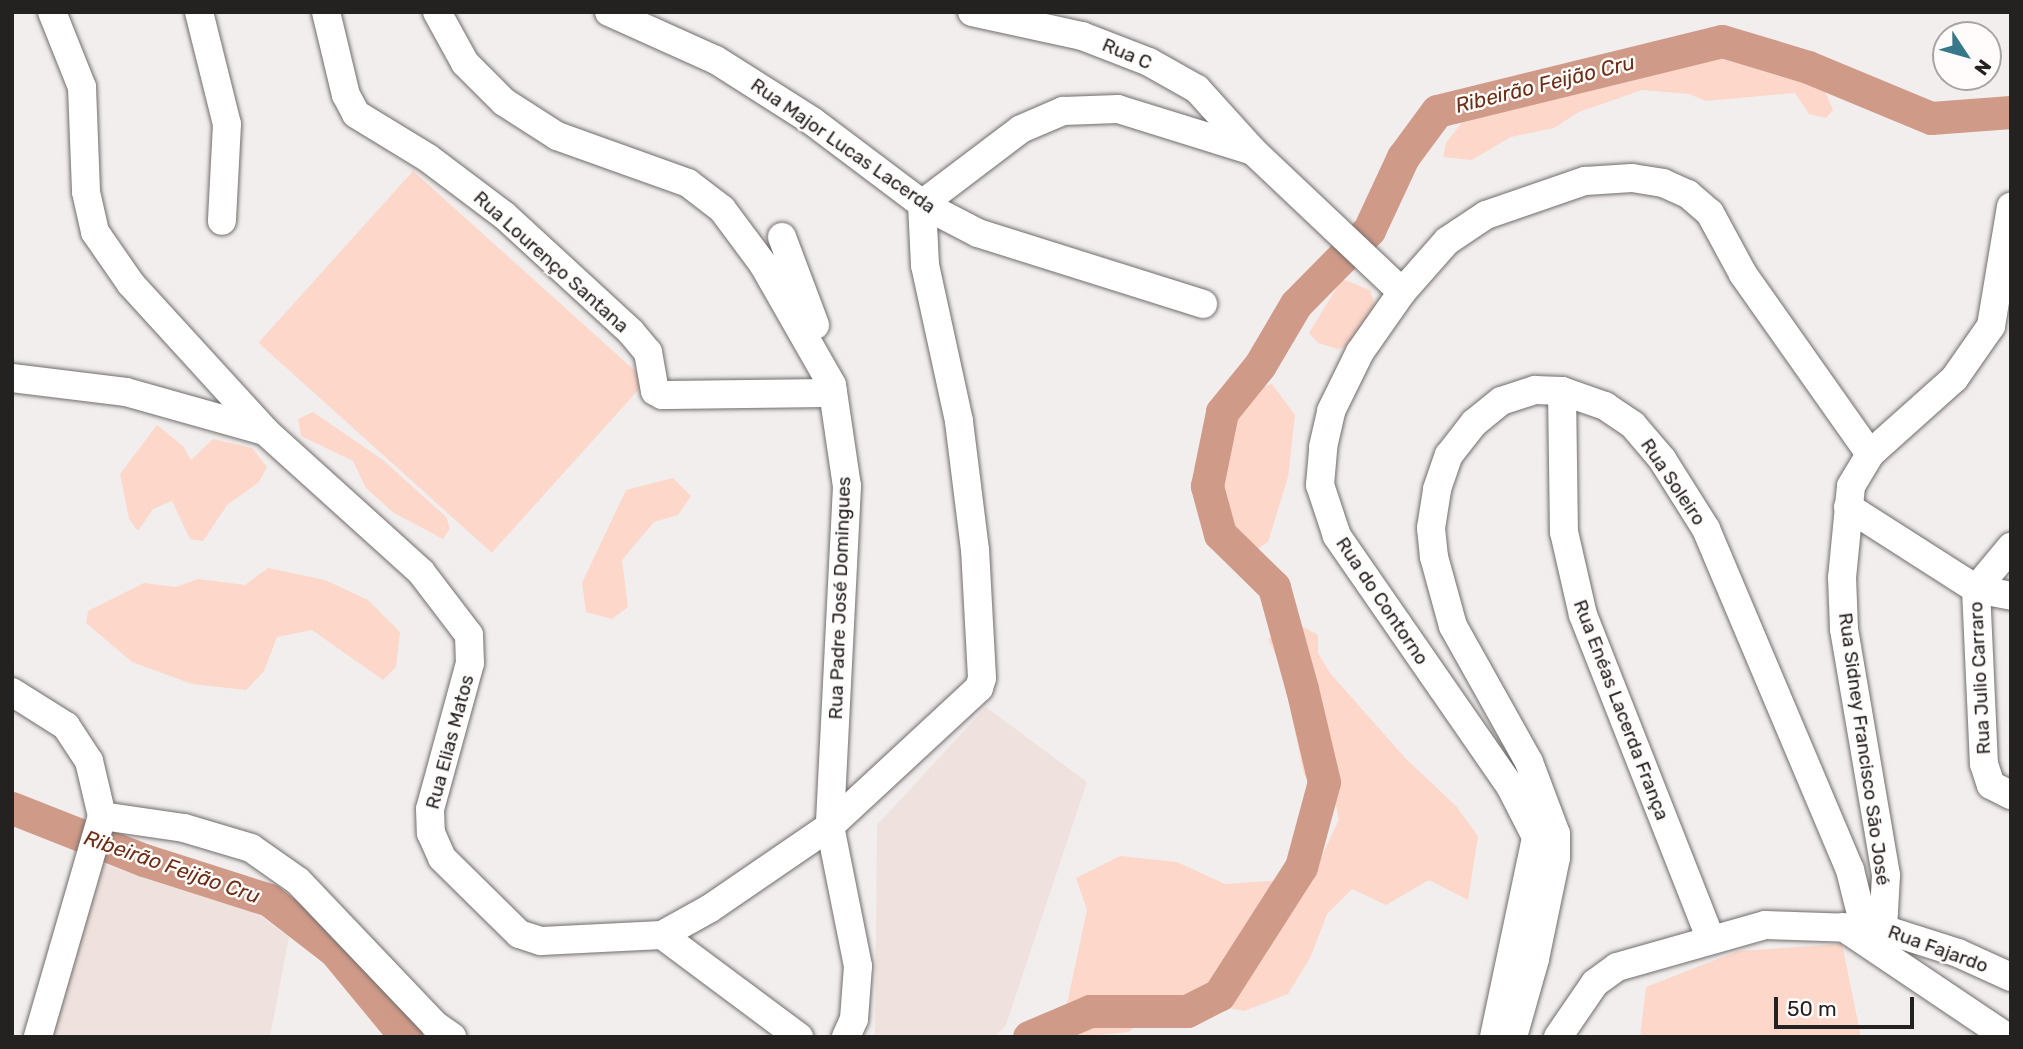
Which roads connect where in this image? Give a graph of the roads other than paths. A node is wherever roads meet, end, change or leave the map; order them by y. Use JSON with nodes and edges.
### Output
{"nodes":[{"id":1,"x":52,"y":12,"type":"edge"},
{"id":2,"x":199,"y":12,"type":"edge"},
{"id":3,"x":326,"y":12,"type":"edge"},
{"id":4,"x":437,"y":12,"type":"edge"},
{"id":5,"x":609,"y":12,"type":"edge"},
{"id":6,"x":972,"y":12,"type":"edge"},
{"id":7,"x":1253,"y":151,"type":"junction"},
{"id":8,"x":922,"y":204,"type":"junction"},
{"id":9,"x":2011,"y":207,"type":"edge"},
{"id":10,"x":222,"y":221,"type":"dead end"},
{"id":11,"x":782,"y":237,"type":"dead end"},
{"id":12,"x":1402,"y":292,"type":"junction"},
{"id":13,"x":1203,"y":303,"type":"dead end"},
{"id":14,"x":2001,"y":332,"type":"edge"},
{"id":15,"x":12,"y":378,"type":"edge"},
{"id":16,"x":832,"y":389,"type":"junction"},
{"id":17,"x":1562,"y":391,"type":"junction"},
{"id":18,"x":265,"y":431,"type":"junction"},
{"id":19,"x":1870,"y":454,"type":"junction"},
{"id":20,"x":1848,"y":507,"type":"junction"},
{"id":21,"x":2011,"y":547,"type":"edge"},
{"id":22,"x":1976,"y":589,"type":"junction"},
{"id":23,"x":2011,"y":596,"type":"edge"},
{"id":24,"x":12,"y":692,"type":"edge"},
{"id":25,"x":2011,"y":795,"type":"edge"},
{"id":26,"x":830,"y":826,"type":"junction"},
{"id":27,"x":97,"y":835,"type":"junction"},
{"id":28,"x":1862,"y":926,"type":"junction"},
{"id":29,"x":662,"y":935,"type":"junction"},
{"id":30,"x":1710,"y":937,"type":"junction"},
{"id":31,"x":2011,"y":977,"type":"edge"},
{"id":32,"x":38,"y":1037,"type":"edge"},
{"id":33,"x":452,"y":1037,"type":"edge"},
{"id":34,"x":799,"y":1037,"type":"edge"},
{"id":35,"x":846,"y":1037,"type":"edge"},
{"id":36,"x":1494,"y":1037,"type":"edge"},
{"id":37,"x":1513,"y":1037,"type":"edge"},
{"id":38,"x":1558,"y":1037,"type":"edge"},
{"id":39,"x":2007,"y":1037,"type":"edge"}],
"edges":[{"from":1,"to":18,"type":"street"},
{"from":2,"to":10,"type":"street"},
{"from":3,"to":16,"type":"street","name":"Rua Lourenço Santana"},
{"from":4,"to":16,"type":"street","name":"Rua Padre José Domingues"},
{"from":5,"to":8,"type":"street","name":"Rua Major Lucas Lacerda"},
{"from":6,"to":7,"type":"street","name":"Rua C"},
{"from":7,"to":8,"type":"street"},
{"from":7,"to":12,"type":"street","name":"Rua C"},
{"from":8,"to":13,"type":"street","name":"Rua Major Lucas Lacerda"},
{"from":8,"to":26,"type":"street","name":"Rua Elias Matos"},
{"from":9,"to":14,"type":"street","name":"Rua Sidney Francisco São José"},
{"from":11,"to":16,"type":"street"},
{"from":12,"to":19,"type":"street","name":"Rua do Contorno"},
{"from":12,"to":36,"type":"street","name":"Rua do Contorno"},
{"from":14,"to":19,"type":"street","name":"Rua Sidney Francisco São José"},
{"from":15,"to":18,"type":"street","name":"Rua Elias Matos"},
{"from":16,"to":26,"type":"street","name":"Rua Padre José Domingues"},
{"from":17,"to":28,"type":"street","name":"Rua Soleiro"},
{"from":17,"to":30,"type":"street","name":"Rua Enéas Lacerda França"},
{"from":17,"to":37,"type":"street","name":"Rua Soleiro"},
{"from":18,"to":29,"type":"street","name":"Rua Elias Matos"},
{"from":19,"to":20,"type":"street","name":"Rua Sidney Francisco São José"},
{"from":20,"to":22,"type":"street"},
{"from":20,"to":28,"type":"street","name":"Rua Sidney Francisco São José"},
{"from":21,"to":22,"type":"street"},
{"from":22,"to":23,"type":"street"},
{"from":22,"to":25,"type":"street","name":"Rua Julio Carraro"},
{"from":24,"to":27,"type":"street"},
{"from":26,"to":29,"type":"street","name":"Rua Elias Matos"},
{"from":26,"to":35,"type":"street","name":"Rua Padre José Domingues"},
{"from":27,"to":32,"type":"street"},
{"from":27,"to":33,"type":"street"},
{"from":28,"to":30,"type":"street","name":"Rua Fajardo"},
{"from":28,"to":31,"type":"street","name":"Rua Fajardo"},
{"from":28,"to":39,"type":"street"},
{"from":29,"to":34,"type":"street"},
{"from":30,"to":38,"type":"street","name":"Rua Fajardo"}]}
